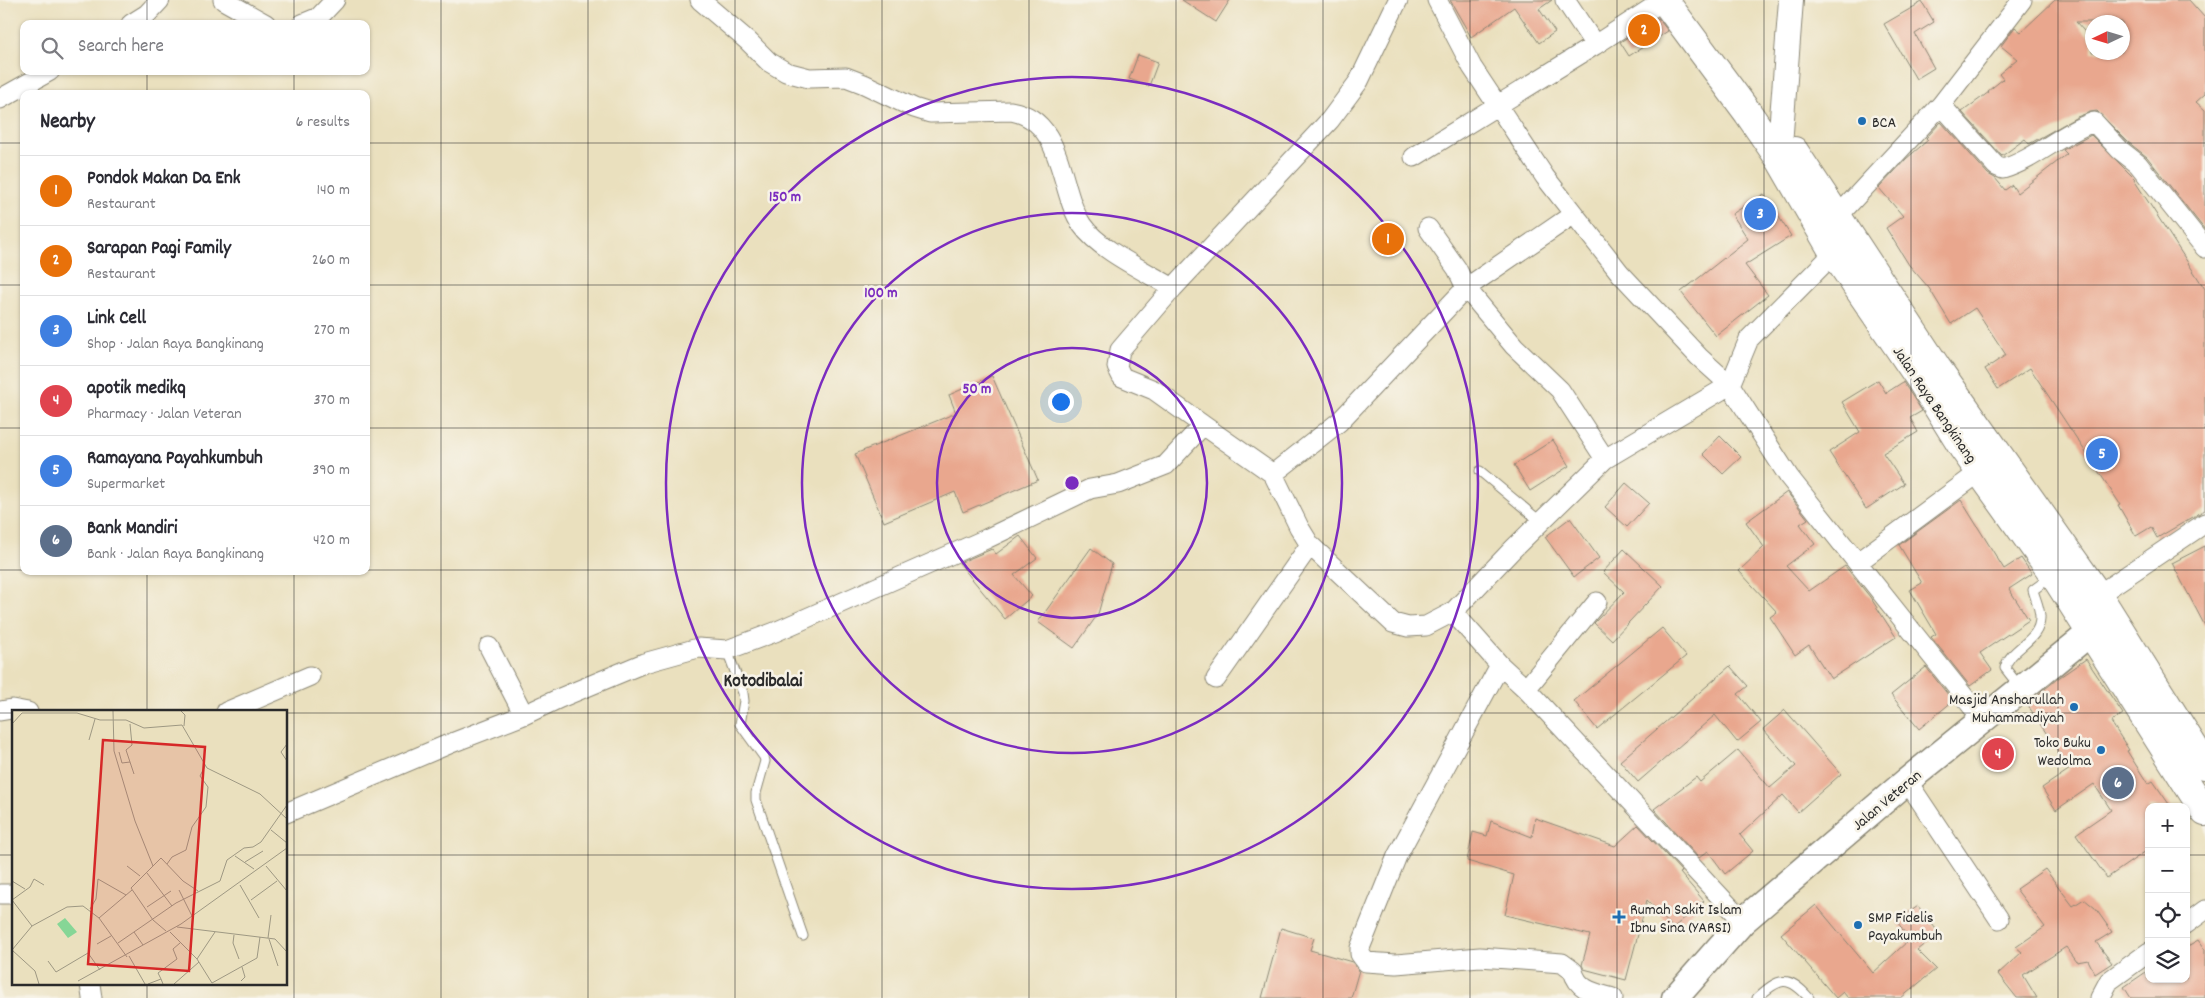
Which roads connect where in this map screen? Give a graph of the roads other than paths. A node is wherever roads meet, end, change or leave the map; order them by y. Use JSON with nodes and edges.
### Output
{"nodes":[{"id":1,"x":160,"y":0,"type":"edge"},
{"id":2,"x":223,"y":0,"type":"edge"},
{"id":3,"x":336,"y":0,"type":"edge"},
{"id":4,"x":700,"y":0,"type":"edge"},
{"id":5,"x":1398,"y":0,"type":"edge"},
{"id":6,"x":1437,"y":0,"type":"edge"},
{"id":7,"x":1565,"y":0,"type":"edge"},
{"id":8,"x":1664,"y":0,"type":"edge"},
{"id":9,"x":1676,"y":0,"type":"edge"},
{"id":10,"x":1791,"y":0,"type":"edge"},
{"id":11,"x":2022,"y":0,"type":"edge"},
{"id":12,"x":137,"y":20,"type":"edge"},
{"id":13,"x":259,"y":20,"type":"edge"},
{"id":14,"x":312,"y":20,"type":"edge"},
{"id":15,"x":1595,"y":45,"type":"junction"},
{"id":16,"x":43,"y":75,"type":"edge"},
{"id":17,"x":8,"y":95,"type":"edge"},
{"id":18,"x":1941,"y":105,"type":"junction"},
{"id":19,"x":1498,"y":106,"type":"junction"},
{"id":20,"x":1780,"y":145,"type":"junction"},
{"id":21,"x":1414,"y":157,"type":"dead end"},
{"id":22,"x":1574,"y":214,"type":"junction"},
{"id":23,"x":1838,"y":216,"type":"junction"},
{"id":24,"x":1428,"y":228,"type":"dead end"},
{"id":25,"x":2205,"y":248,"type":"edge"},
{"id":26,"x":1834,"y":253,"type":"junction"},
{"id":27,"x":1173,"y":288,"type":"junction"},
{"id":28,"x":1466,"y":288,"type":"junction"},
{"id":29,"x":1928,"y":373,"type":"junction"},
{"id":30,"x":1730,"y":386,"type":"junction"},
{"id":31,"x":1203,"y":425,"type":"junction"},
{"id":32,"x":1605,"y":459,"type":"junction"},
{"id":33,"x":1480,"y":471,"type":"dead end"},
{"id":34,"x":1982,"y":471,"type":"junction"},
{"id":35,"x":1273,"y":474,"type":"junction"},
{"id":36,"x":1541,"y":522,"type":"junction"},
{"id":37,"x":2205,"y":523,"type":"edge"},
{"id":38,"x":1310,"y":545,"type":"junction"},
{"id":39,"x":1858,"y":562,"type":"junction"},
{"id":40,"x":2054,"y":575,"type":"junction"},
{"id":41,"x":2098,"y":594,"type":"junction"},
{"id":42,"x":1597,"y":602,"type":"dead end"},
{"id":43,"x":1453,"y":612,"type":"junction"},
{"id":44,"x":2113,"y":618,"type":"junction"},
{"id":45,"x":2090,"y":632,"type":"junction"},
{"id":46,"x":489,"y":647,"type":"dead end"},
{"id":47,"x":727,"y":650,"type":"junction"},
{"id":48,"x":1500,"y":665,"type":"junction"},
{"id":49,"x":310,"y":676,"type":"dead end"},
{"id":50,"x":1216,"y":679,"type":"dead end"},
{"id":51,"x":1526,"y":689,"type":"junction"},
{"id":52,"x":2020,"y":689,"type":"junction"},
{"id":53,"x":17,"y":710,"type":"edge"},
{"id":54,"x":231,"y":710,"type":"edge"},
{"id":55,"x":0,"y":711,"type":"edge"},
{"id":56,"x":524,"y":716,"type":"junction"},
{"id":57,"x":1982,"y":719,"type":"junction"},
{"id":58,"x":2205,"y":764,"type":"edge"},
{"id":59,"x":1907,"y":781,"type":"junction"},
{"id":60,"x":288,"y":812,"type":"edge"},
{"id":61,"x":2205,"y":812,"type":"edge"},
{"id":62,"x":2205,"y":910,"type":"edge"},
{"id":63,"x":1999,"y":919,"type":"dead end"},
{"id":64,"x":1743,"y":921,"type":"junction"},
{"id":65,"x":2190,"y":921,"type":"edge"},
{"id":66,"x":803,"y":936,"type":"dead end"},
{"id":67,"x":2145,"y":955,"type":"edge"},
{"id":68,"x":1613,"y":998,"type":"edge"},
{"id":69,"x":1675,"y":998,"type":"edge"},
{"id":70,"x":1757,"y":998,"type":"edge"},
{"id":71,"x":1809,"y":998,"type":"edge"},
{"id":72,"x":2100,"y":998,"type":"edge"}],
"edges":[{"from":1,"to":12,"type":"street"},
{"from":2,"to":13,"type":"street"},
{"from":3,"to":14,"type":"street"},
{"from":4,"to":27,"type":"street"},
{"from":5,"to":27,"type":"street"},
{"from":6,"to":19,"type":"street"},
{"from":7,"to":15,"type":"street"},
{"from":8,"to":15,"type":"street"},
{"from":8,"to":20,"type":"highway","name":"Jalan Raya Bangkinang"},
{"from":9,"to":20,"type":"highway","name":"Jalan Raya Bangkinang"},
{"from":10,"to":20,"type":"street"},
{"from":11,"to":18,"type":"street"},
{"from":15,"to":19,"type":"street"},
{"from":16,"to":17,"type":"street"},
{"from":18,"to":23,"type":"street"},
{"from":18,"to":25,"type":"street"},
{"from":19,"to":21,"type":"street"},
{"from":19,"to":22,"type":"street"},
{"from":20,"to":23,"type":"highway","name":"Jalan Raya Bangkinang"},
{"from":20,"to":26,"type":"highway","name":"Jalan Raya Bangkinang"},
{"from":22,"to":28,"type":"street"},
{"from":22,"to":30,"type":"street"},
{"from":23,"to":29,"type":"highway","name":"Jalan Raya Bangkinang"},
{"from":24,"to":28,"type":"street"},
{"from":26,"to":29,"type":"highway","name":"Jalan Raya Bangkinang"},
{"from":26,"to":30,"type":"street"},
{"from":27,"to":31,"type":"street"},
{"from":28,"to":32,"type":"street"},
{"from":28,"to":35,"type":"street"},
{"from":29,"to":34,"type":"highway","name":"Jalan Raya Bangkinang"},
{"from":29,"to":41,"type":"highway","name":"Jalan Raya Bangkinang"},
{"from":30,"to":32,"type":"street"},
{"from":30,"to":39,"type":"street"},
{"from":31,"to":35,"type":"street"},
{"from":31,"to":47,"type":"street"},
{"from":32,"to":36,"type":"street"},
{"from":33,"to":36,"type":"lane"},
{"from":34,"to":39,"type":"street"},
{"from":34,"to":40,"type":"highway","name":"Jalan Raya Bangkinang"},
{"from":35,"to":38,"type":"street"},
{"from":36,"to":43,"type":"street"},
{"from":37,"to":41,"type":"street"},
{"from":38,"to":43,"type":"street"},
{"from":38,"to":50,"type":"street"},
{"from":39,"to":57,"type":"street"},
{"from":40,"to":45,"type":"highway","name":"Jalan Raya Bangkinang"},
{"from":40,"to":52,"type":"lane"},
{"from":41,"to":44,"type":"highway","name":"Jalan Raya Bangkinang"},
{"from":42,"to":51,"type":"street"},
{"from":43,"to":48,"type":"street"},
{"from":44,"to":45,"type":"main road","name":"Jalan Veteran"},
{"from":44,"to":58,"type":"highway","name":"Jalan Raya Bangkinang"},
{"from":45,"to":52,"type":"main road","name":"Jalan Veteran"},
{"from":45,"to":61,"type":"highway","name":"Jalan Raya Bangkinang"},
{"from":46,"to":56,"type":"street"},
{"from":47,"to":56,"type":"street"},
{"from":47,"to":66,"type":"lane"},
{"from":48,"to":51,"type":"street"},
{"from":48,"to":68,"type":"street"},
{"from":49,"to":54,"type":"street"},
{"from":51,"to":64,"type":"street"},
{"from":52,"to":57,"type":"main road","name":"Jalan Veteran"},
{"from":53,"to":55,"type":"street"},
{"from":56,"to":60,"type":"street"},
{"from":57,"to":59,"type":"main road","name":"Jalan Veteran"},
{"from":59,"to":63,"type":"street"},
{"from":59,"to":64,"type":"main road","name":"Jalan Veteran"},
{"from":62,"to":65,"type":"street"},
{"from":64,"to":69,"type":"main road","name":"Jalan Veteran"},
{"from":67,"to":72,"type":"street"},
{"from":70,"to":71,"type":"lane"}]}
